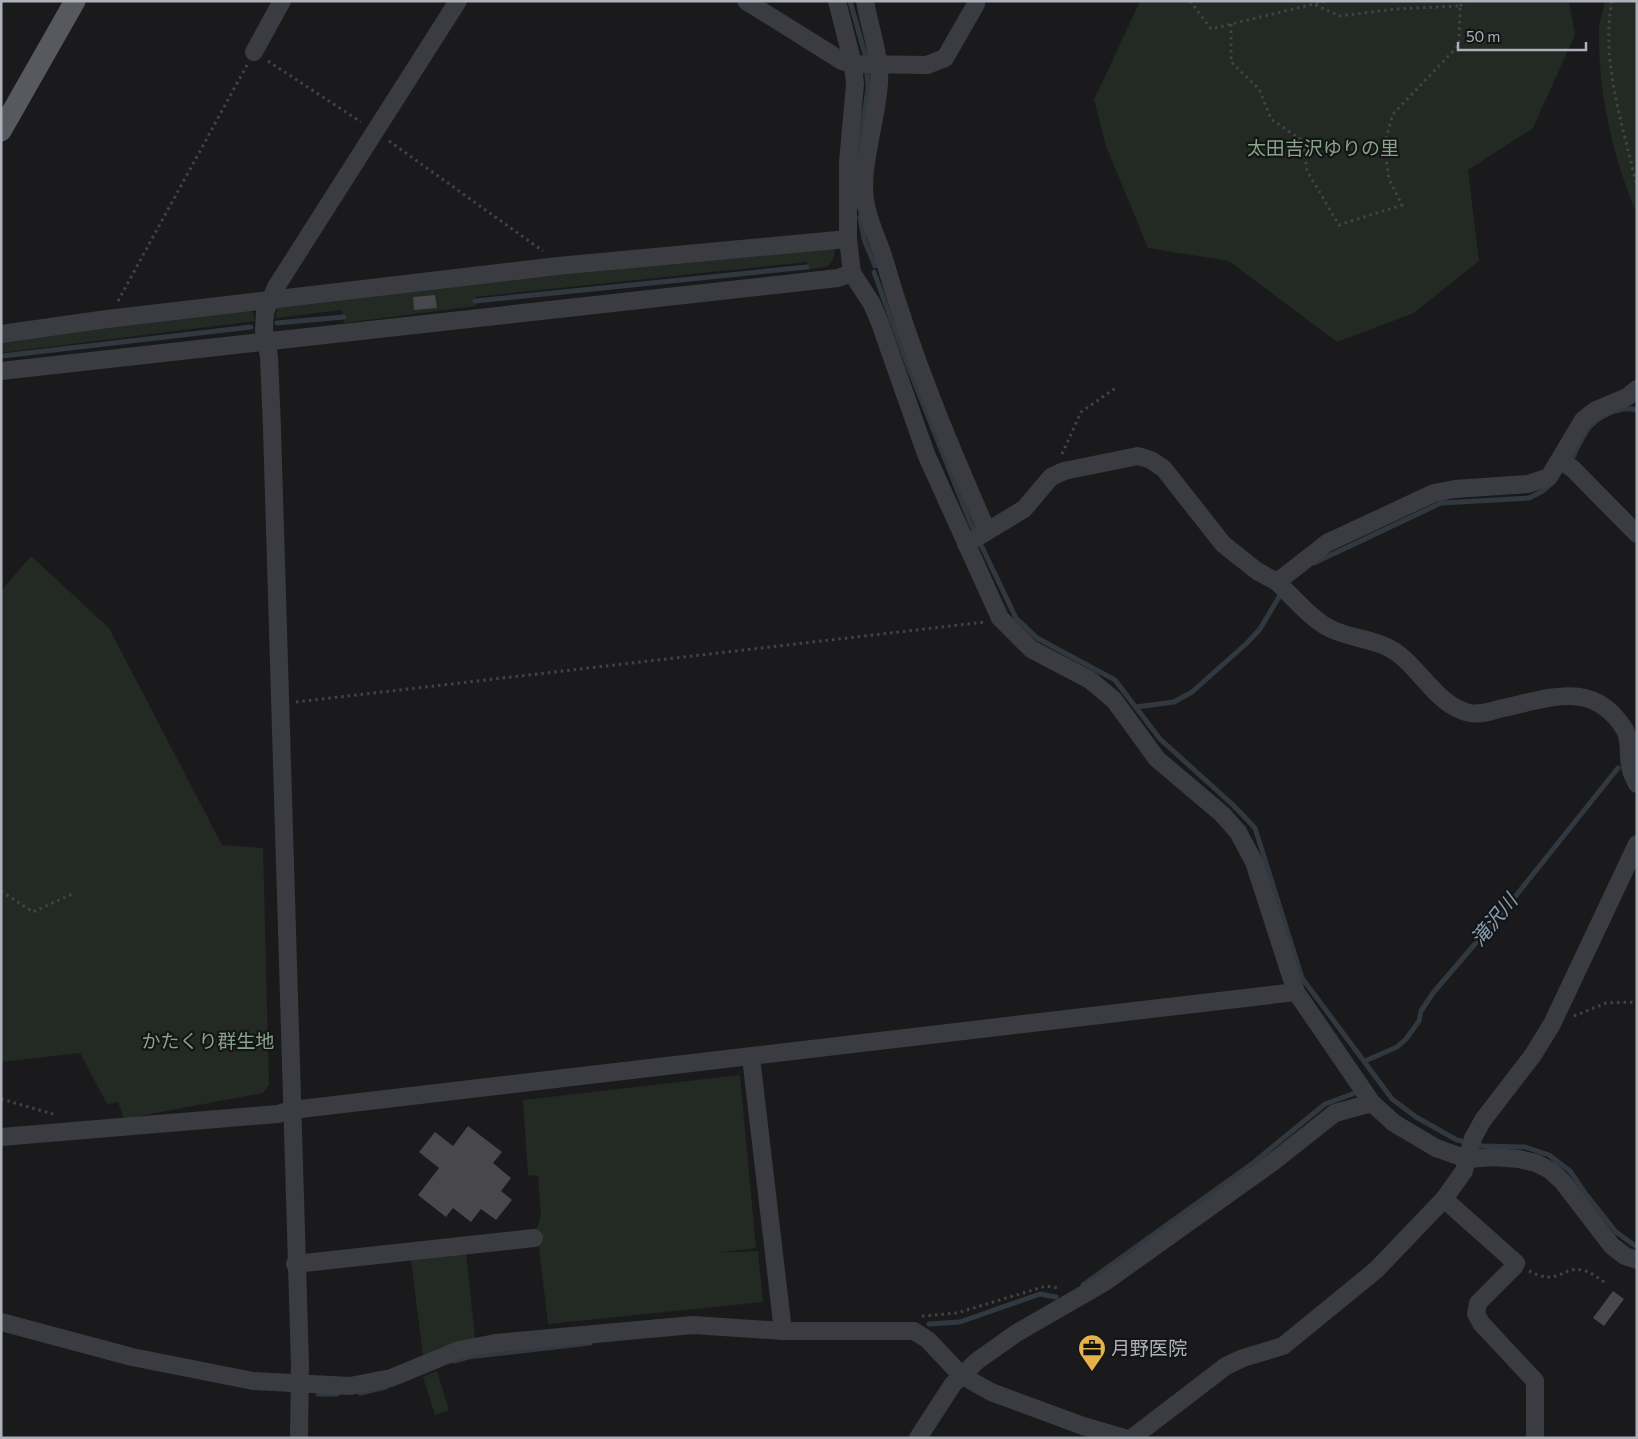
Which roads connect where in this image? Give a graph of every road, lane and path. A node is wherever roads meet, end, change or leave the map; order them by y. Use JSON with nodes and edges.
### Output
{"nodes":[{"id":1,"x":75,"y":1,"type":"edge"},
{"id":2,"x":282,"y":1,"type":"edge"},
{"id":3,"x":458,"y":1,"type":"edge"},
{"id":4,"x":746,"y":1,"type":"edge"},
{"id":5,"x":837,"y":1,"type":"edge"},
{"id":6,"x":865,"y":1,"type":"edge"},
{"id":7,"x":1190,"y":1,"type":"edge"},
{"id":8,"x":1326,"y":1,"type":"edge"},
{"id":9,"x":1466,"y":1,"type":"edge"},
{"id":10,"x":1612,"y":1,"type":"edge"},
{"id":11,"x":976,"y":4,"type":"dead end"},
{"id":12,"x":1313,"y":4,"type":"junction"},
{"id":13,"x":1460,"y":6,"type":"junction"},
{"id":14,"x":1231,"y":24,"type":"junction"},
{"id":15,"x":254,"y":52,"type":"junction"},
{"id":16,"x":864,"y":64,"type":"junction"},
{"id":17,"x":1,"y":131,"type":"edge"},
{"id":18,"x":376,"y":131,"type":"junction"},
{"id":19,"x":1637,"y":187,"type":"edge"},
{"id":20,"x":848,"y":239,"type":"junction"},
{"id":21,"x":558,"y":266,"type":"junction"},
{"id":22,"x":852,"y":274,"type":"junction"},
{"id":23,"x":268,"y":302,"type":"junction"},
{"id":24,"x":107,"y":319,"type":"junction"},
{"id":25,"x":1,"y":334,"type":"edge"},
{"id":26,"x":266,"y":341,"type":"junction"},
{"id":27,"x":1,"y":371,"type":"edge"},
{"id":28,"x":1117,"y":387,"type":"dead end"},
{"id":29,"x":1632,"y":393,"type":"edge"},
{"id":30,"x":1560,"y":460,"type":"junction"},
{"id":31,"x":1051,"y":477,"type":"junction"},
{"id":32,"x":987,"y":532,"type":"junction"},
{"id":33,"x":1637,"y":534,"type":"edge"},
{"id":34,"x":966,"y":544,"type":"junction"},
{"id":35,"x":1277,"y":582,"type":"junction"},
{"id":36,"x":1000,"y":618,"type":"junction"},
{"id":37,"x":279,"y":704,"type":"junction"},
{"id":38,"x":1637,"y":784,"type":"edge"},
{"id":39,"x":1637,"y":844,"type":"edge"},
{"id":40,"x":1,"y":891,"type":"edge"},
{"id":41,"x":72,"y":894,"type":"dead end"},
{"id":42,"x":1296,"y":992,"type":"junction"},
{"id":43,"x":1637,"y":1002,"type":"edge"},
{"id":44,"x":1552,"y":1024,"type":"junction"},
{"id":45,"x":751,"y":1056,"type":"junction"},
{"id":46,"x":1,"y":1100,"type":"edge"},
{"id":47,"x":1372,"y":1103,"type":"junction"},
{"id":48,"x":292,"y":1110,"type":"junction"},
{"id":49,"x":52,"y":1114,"type":"dead end"},
{"id":50,"x":2,"y":1139,"type":"edge"},
{"id":51,"x":1470,"y":1150,"type":"junction"},
{"id":52,"x":1444,"y":1199,"type":"junction"},
{"id":53,"x":534,"y":1238,"type":"dead end"},
{"id":54,"x":1637,"y":1260,"type":"edge"},
{"id":55,"x":1516,"y":1262,"type":"junction"},
{"id":56,"x":295,"y":1264,"type":"junction"},
{"id":57,"x":1606,"y":1283,"type":"dead end"},
{"id":58,"x":1075,"y":1299,"type":"junction"},
{"id":59,"x":1,"y":1322,"type":"edge"},
{"id":60,"x":782,"y":1331,"type":"junction"},
{"id":61,"x":914,"y":1331,"type":"junction"},
{"id":62,"x":962,"y":1374,"type":"junction"},
{"id":63,"x":300,"y":1384,"type":"junction"},
{"id":64,"x":299,"y":1438,"type":"edge"},
{"id":65,"x":918,"y":1438,"type":"edge"},
{"id":66,"x":1124,"y":1438,"type":"edge"},
{"id":67,"x":1132,"y":1438,"type":"edge"},
{"id":68,"x":1535,"y":1438,"type":"edge"}],
"edges":[{"from":1,"to":17,"type":"main road"},
{"from":2,"to":15,"type":"street"},
{"from":3,"to":18,"type":"street"},
{"from":4,"to":16,"type":"street"},
{"from":5,"to":16,"type":"street"},
{"from":6,"to":16,"type":"street"},
{"from":7,"to":14,"type":"path"},
{"from":8,"to":12,"type":"path"},
{"from":9,"to":13,"type":"path"},
{"from":10,"to":19,"type":"path"},
{"from":11,"to":16,"type":"street"},
{"from":12,"to":13,"type":"path"},
{"from":12,"to":14,"type":"path"},
{"from":13,"to":14,"type":"path"},
{"from":15,"to":18,"type":"path"},
{"from":15,"to":24,"type":"path"},
{"from":16,"to":20,"type":"street"},
{"from":16,"to":32,"type":"street"},
{"from":18,"to":21,"type":"path"},
{"from":18,"to":23,"type":"street"},
{"from":20,"to":21,"type":"street"},
{"from":20,"to":22,"type":"street"},
{"from":21,"to":23,"type":"street"},
{"from":22,"to":26,"type":"street"},
{"from":22,"to":34,"type":"street"},
{"from":23,"to":24,"type":"street"},
{"from":23,"to":26,"type":"street"},
{"from":24,"to":25,"type":"street"},
{"from":26,"to":27,"type":"street"},
{"from":26,"to":37,"type":"street"},
{"from":28,"to":31,"type":"path"},
{"from":29,"to":30,"type":"street"},
{"from":30,"to":33,"type":"street"},
{"from":30,"to":35,"type":"street"},
{"from":31,"to":32,"type":"street"},
{"from":31,"to":35,"type":"street"},
{"from":32,"to":34,"type":"street"},
{"from":34,"to":36,"type":"street"},
{"from":35,"to":38,"type":"street"},
{"from":36,"to":37,"type":"path"},
{"from":36,"to":42,"type":"street"},
{"from":37,"to":48,"type":"street"},
{"from":39,"to":44,"type":"street"},
{"from":40,"to":41,"type":"path"},
{"from":42,"to":45,"type":"street"},
{"from":42,"to":47,"type":"street"},
{"from":43,"to":44,"type":"path"},
{"from":44,"to":51,"type":"street"},
{"from":45,"to":48,"type":"street"},
{"from":45,"to":60,"type":"street"},
{"from":46,"to":49,"type":"path"},
{"from":47,"to":51,"type":"street"},
{"from":47,"to":58,"type":"street"},
{"from":48,"to":50,"type":"street"},
{"from":48,"to":56,"type":"street"},
{"from":51,"to":52,"type":"street"},
{"from":51,"to":54,"type":"street"},
{"from":52,"to":55,"type":"street"},
{"from":52,"to":67,"type":"street"},
{"from":53,"to":56,"type":"street"},
{"from":55,"to":57,"type":"path"},
{"from":55,"to":68,"type":"street"},
{"from":56,"to":63,"type":"street"},
{"from":58,"to":61,"type":"path"},
{"from":58,"to":62,"type":"street"},
{"from":59,"to":63,"type":"street"},
{"from":60,"to":61,"type":"street"},
{"from":60,"to":63,"type":"street"},
{"from":61,"to":62,"type":"street"},
{"from":62,"to":65,"type":"street"},
{"from":62,"to":66,"type":"street"},
{"from":63,"to":64,"type":"street"}]}
